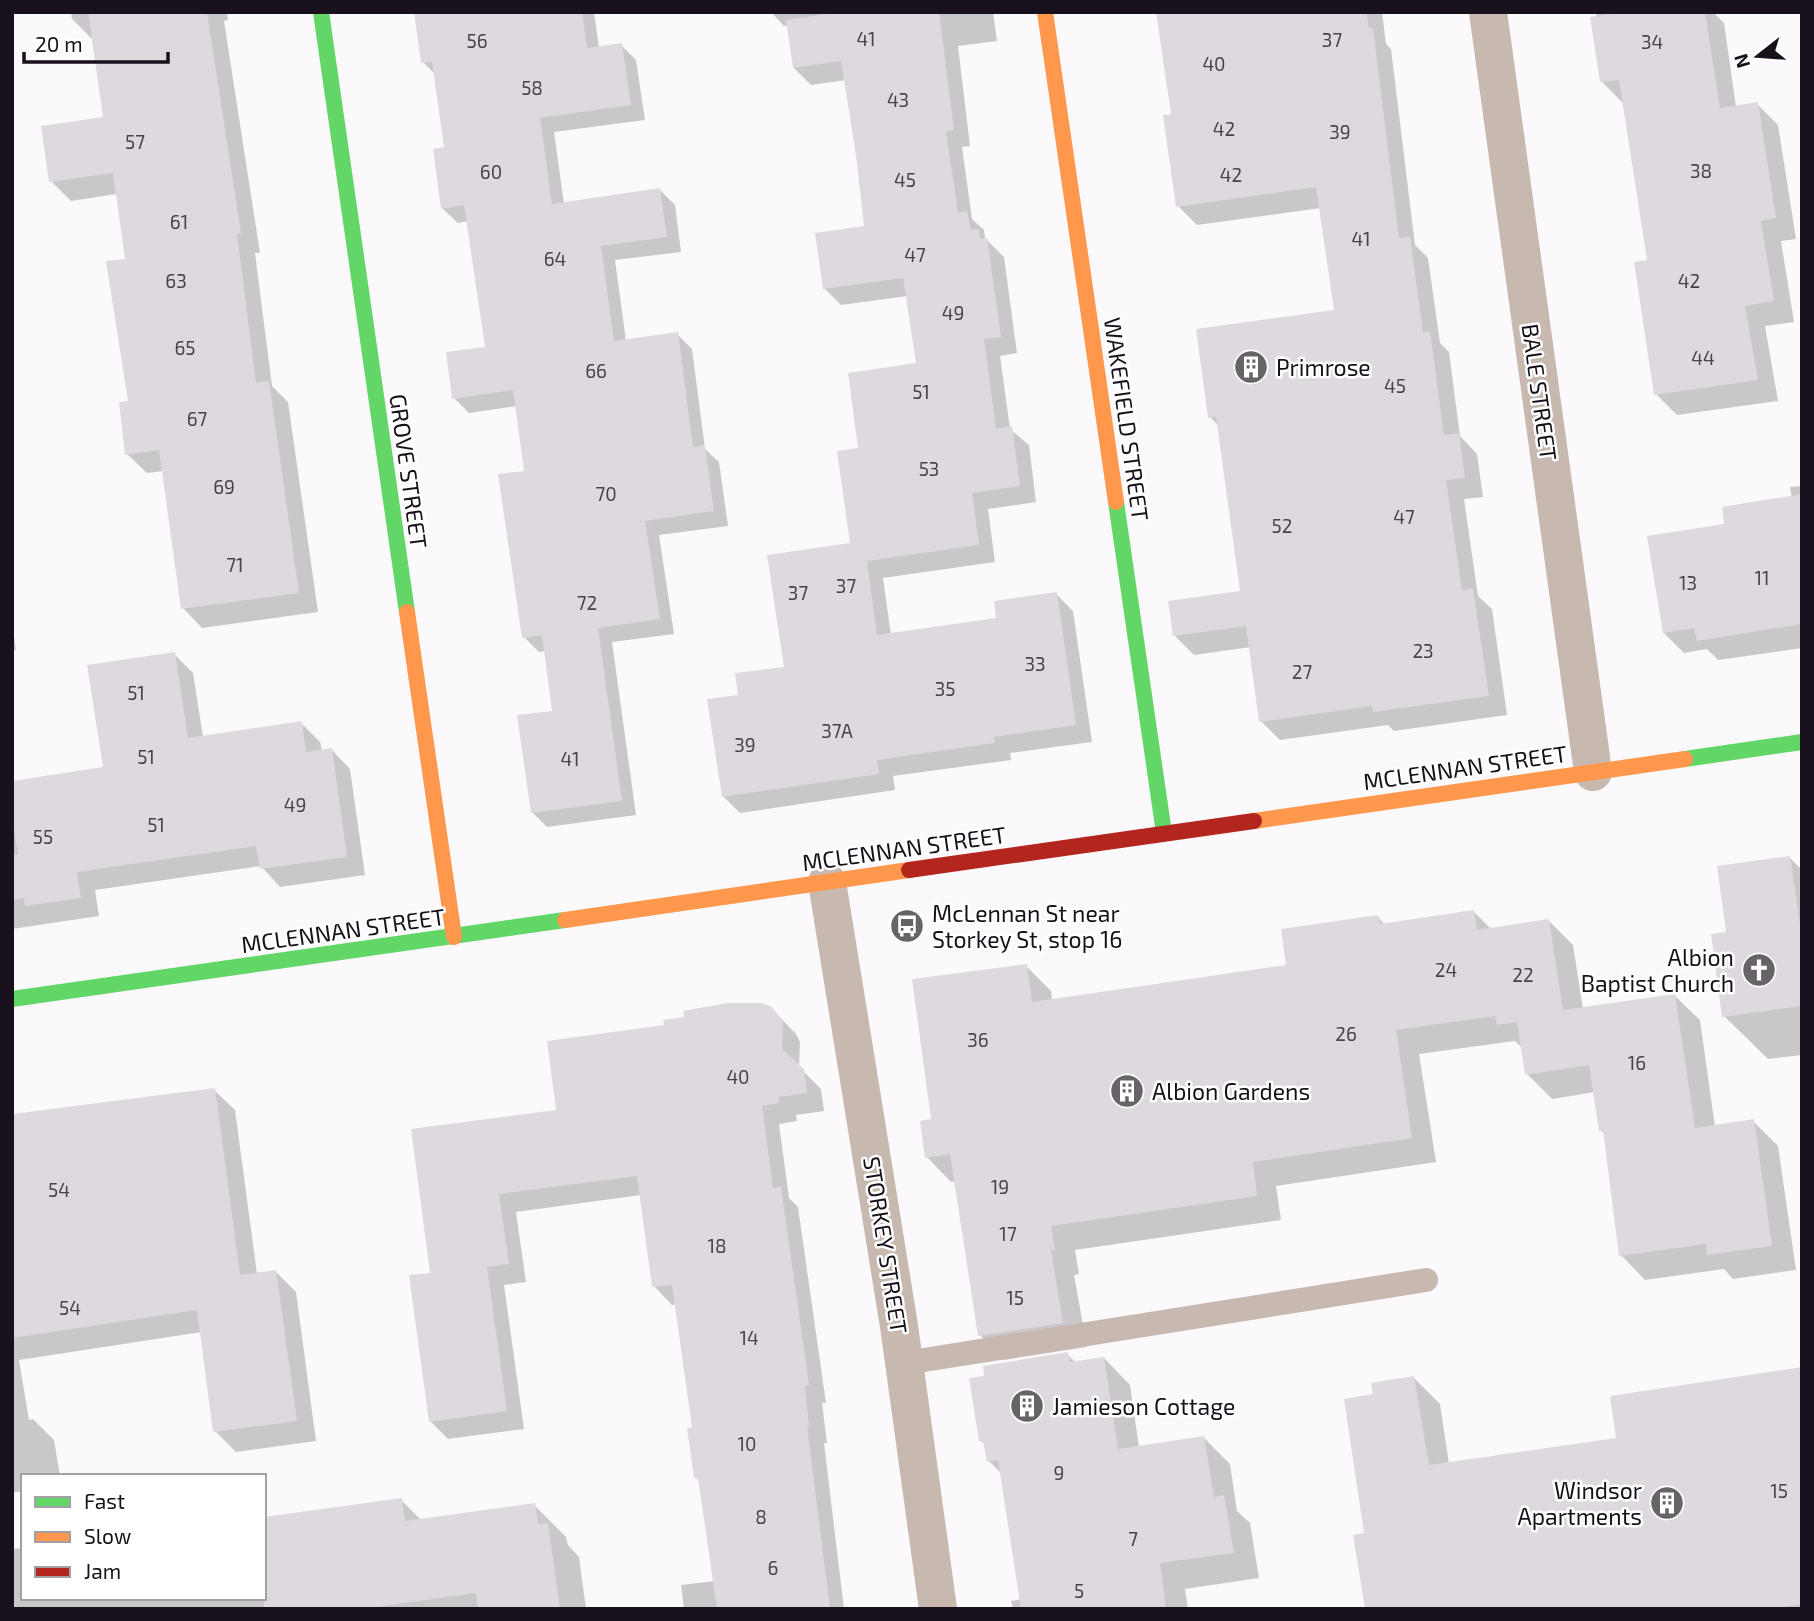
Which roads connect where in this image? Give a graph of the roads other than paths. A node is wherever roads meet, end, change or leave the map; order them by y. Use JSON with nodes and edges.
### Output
{"nodes":[{"id":1,"x":321,"y":12,"type":"edge"},
{"id":2,"x":1045,"y":12,"type":"edge"},
{"id":3,"x":1488,"y":12,"type":"edge"},
{"id":4,"x":1802,"y":742,"type":"edge"},
{"id":5,"x":1592,"y":772,"type":"junction"},
{"id":6,"x":1164,"y":833,"type":"junction"},
{"id":7,"x":827,"y":882,"type":"junction"},
{"id":8,"x":454,"y":937,"type":"junction"},
{"id":9,"x":12,"y":999,"type":"edge"},
{"id":10,"x":1426,"y":1280,"type":"dead end"},
{"id":11,"x":905,"y":1363,"type":"junction"},
{"id":12,"x":938,"y":1609,"type":"edge"}],
"edges":[{"from":1,"to":8,"type":"street","name":"GROVE STREET"},
{"from":2,"to":6,"type":"street","name":"WAKEFIELD STREET"},
{"from":3,"to":5,"type":"street","name":"BALE STREET"},
{"from":4,"to":5,"type":"street","name":"MCLENNAN STREET"},
{"from":5,"to":6,"type":"street","name":"MCLENNAN STREET"},
{"from":6,"to":7,"type":"street","name":"MCLENNAN STREET"},
{"from":7,"to":8,"type":"street","name":"MCLENNAN STREET"},
{"from":7,"to":11,"type":"street","name":"STORKEY STREET"},
{"from":8,"to":9,"type":"street","name":"MCLENNAN STREET"},
{"from":10,"to":11,"type":"lane"},
{"from":11,"to":12,"type":"street","name":"STORKEY STREET"}]}
